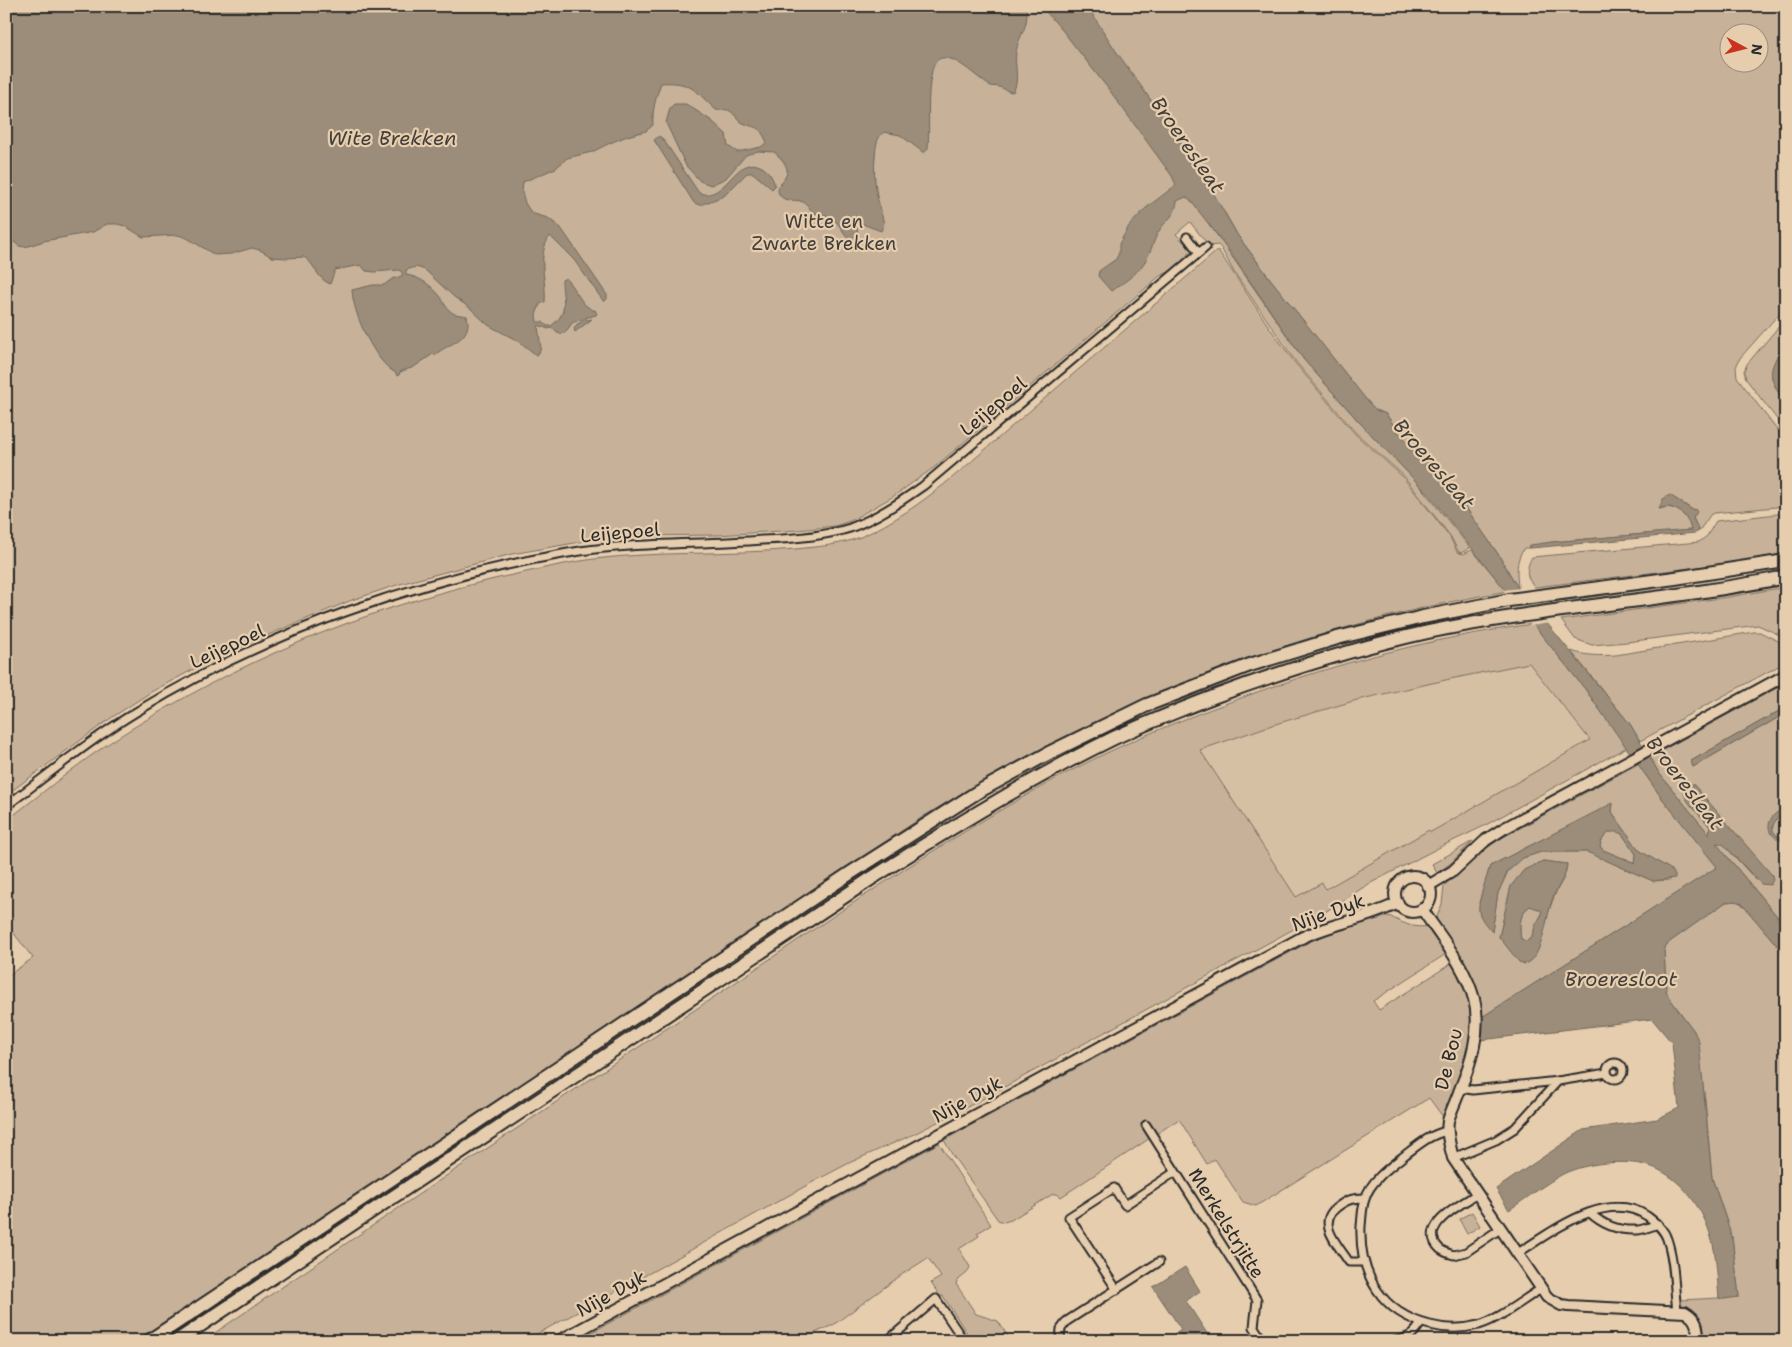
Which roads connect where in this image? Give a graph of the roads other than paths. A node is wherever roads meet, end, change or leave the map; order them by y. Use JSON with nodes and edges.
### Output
{"nodes":[{"id":1,"x":1187,"y":237,"type":"dead end"},
{"id":2,"x":1206,"y":247,"type":"dead end"},
{"id":3,"x":1199,"y":253,"type":"junction"},
{"id":4,"x":1786,"y":561,"type":"edge"},
{"id":5,"x":1786,"y":577,"type":"edge"},
{"id":6,"x":1786,"y":675,"type":"edge"},
{"id":7,"x":6,"y":806,"type":"edge"},
{"id":8,"x":1428,"y":886,"type":"junction"},
{"id":9,"x":1398,"y":903,"type":"junction"},
{"id":10,"x":1422,"y":909,"type":"junction"},
{"id":11,"x":1607,"y":1073,"type":"dead end"},
{"id":12,"x":1558,"y":1081,"type":"junction"},
{"id":13,"x":1461,"y":1088,"type":"junction"},
{"id":14,"x":1146,"y":1125,"type":"dead end"},
{"id":15,"x":1447,"y":1131,"type":"junction"},
{"id":16,"x":1453,"y":1158,"type":"junction"},
{"id":17,"x":1175,"y":1172,"type":"junction"},
{"id":18,"x":1477,"y":1194,"type":"junction"},
{"id":19,"x":1365,"y":1198,"type":"junction"},
{"id":20,"x":1590,"y":1213,"type":"junction"},
{"id":21,"x":1658,"y":1224,"type":"junction"},
{"id":22,"x":1500,"y":1229,"type":"junction"},
{"id":23,"x":1518,"y":1253,"type":"junction"},
{"id":24,"x":1159,"y":1262,"type":"dead end"},
{"id":25,"x":1363,"y":1262,"type":"junction"},
{"id":26,"x":1541,"y":1289,"type":"junction"},
{"id":27,"x":1117,"y":1290,"type":"junction"},
{"id":28,"x":1677,"y":1312,"type":"junction"},
{"id":29,"x":1421,"y":1323,"type":"junction"},
{"id":30,"x":149,"y":1341,"type":"edge"},
{"id":31,"x":177,"y":1341,"type":"edge"},
{"id":32,"x":559,"y":1341,"type":"edge"},
{"id":33,"x":887,"y":1341,"type":"edge"},
{"id":34,"x":964,"y":1341,"type":"edge"},
{"id":35,"x":1060,"y":1341,"type":"edge"},
{"id":36,"x":1263,"y":1341,"type":"edge"},
{"id":37,"x":1396,"y":1341,"type":"edge"},
{"id":38,"x":1698,"y":1341,"type":"edge"}],
"edges":[{"from":1,"to":3,"type":"street"},
{"from":2,"to":3,"type":"street","name":"Leijepoel"},
{"from":3,"to":7,"type":"street","name":"Leijepoel"},
{"from":4,"to":30,"type":"highway"},
{"from":5,"to":31,"type":"highway"},
{"from":6,"to":8,"type":"street"},
{"from":8,"to":9,"type":"street"},
{"from":8,"to":10,"type":"street"},
{"from":9,"to":10,"type":"street"},
{"from":9,"to":32,"type":"street","name":"Nije Dyk"},
{"from":10,"to":13,"type":"street","name":"De Bou"},
{"from":11,"to":12,"type":"street"},
{"from":12,"to":13,"type":"street"},
{"from":12,"to":16,"type":"street"},
{"from":13,"to":15,"type":"street","name":"De Bou"},
{"from":14,"to":17,"type":"street","name":"Merkelstrjitte"},
{"from":15,"to":16,"type":"street","name":"De Bou"},
{"from":15,"to":19,"type":"street"},
{"from":16,"to":18,"type":"street","name":"De Bou"},
{"from":17,"to":27,"type":"street"},
{"from":17,"to":36,"type":"street","name":"Merkelstrjitte"},
{"from":18,"to":22,"type":"street","name":"De Bou"},
{"from":18,"to":22,"type":"street"},
{"from":19,"to":25,"type":"street"},
{"from":19,"to":25,"type":"street"},
{"from":20,"to":21,"type":"street"},
{"from":20,"to":21,"type":"street"},
{"from":20,"to":23,"type":"street"},
{"from":21,"to":28,"type":"street"},
{"from":22,"to":23,"type":"street","name":"De Bou"},
{"from":23,"to":26,"type":"street","name":"De Bou"},
{"from":24,"to":27,"type":"street"},
{"from":25,"to":29,"type":"street"},
{"from":26,"to":28,"type":"street","name":"De Bou"},
{"from":26,"to":29,"type":"street"},
{"from":27,"to":35,"type":"street"},
{"from":28,"to":38,"type":"street"},
{"from":29,"to":37,"type":"street"},
{"from":33,"to":34,"type":"street"}]}
